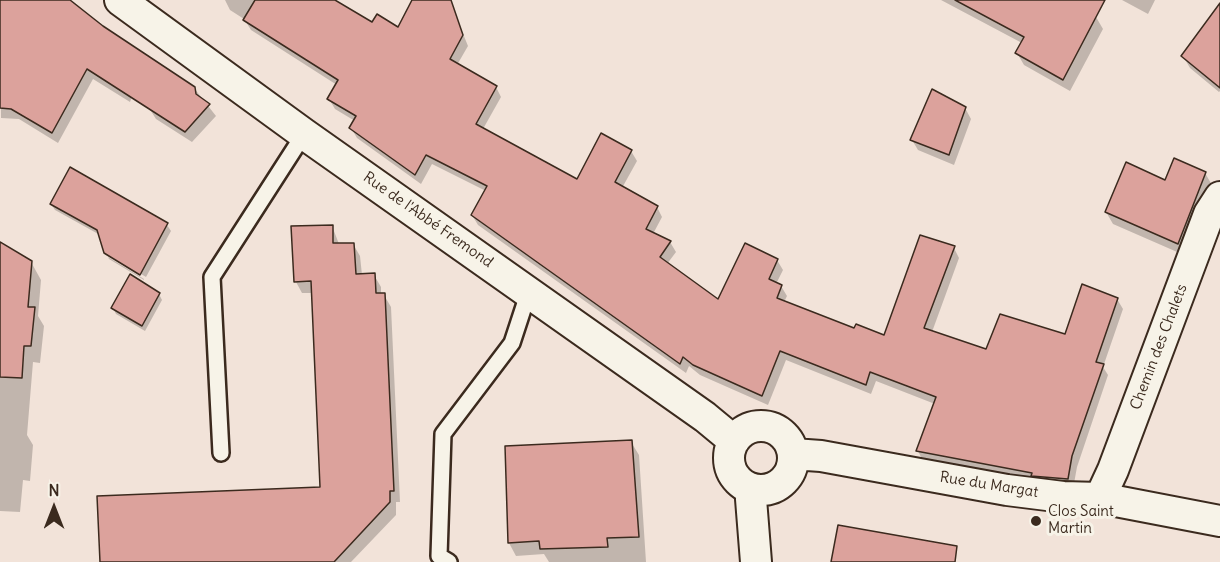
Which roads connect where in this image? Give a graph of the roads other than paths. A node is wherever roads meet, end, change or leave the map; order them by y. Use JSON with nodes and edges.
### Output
{"nodes":[{"id":1,"x":120,"y":0,"type":"edge"},
{"id":2,"x":304,"y":134,"type":"junction"},
{"id":3,"x":1220,"y":197,"type":"edge"},
{"id":4,"x":529,"y":291,"type":"junction"},
{"id":5,"x":734,"y":441,"type":"junction"},
{"id":6,"x":221,"y":453,"type":"dead end"},
{"id":7,"x":793,"y":454,"type":"junction"},
{"id":8,"x":753,"y":490,"type":"junction"},
{"id":9,"x":1100,"y":498,"type":"junction"},
{"id":10,"x":1220,"y":521,"type":"edge"},
{"id":11,"x":441,"y":560,"type":"edge"},
{"id":12,"x":756,"y":562,"type":"edge"}],
"edges":[{"from":1,"to":2,"type":"street","name":"Rue de l'Abbé Fremond"},
{"from":2,"to":4,"type":"street","name":"Rue de l'Abbé Fremond"},
{"from":2,"to":6,"type":"lane"},
{"from":3,"to":9,"type":"street","name":"Chemin des Chalets"},
{"from":4,"to":5,"type":"street","name":"Rue de l'Abbé Fremond"},
{"from":4,"to":11,"type":"lane"},
{"from":5,"to":7,"type":"street"},
{"from":5,"to":8,"type":"street"},
{"from":7,"to":8,"type":"street"},
{"from":7,"to":9,"type":"street","name":"Rue du Margat"},
{"from":8,"to":12,"type":"street"},
{"from":9,"to":10,"type":"street","name":"Rue du Margat"}]}
